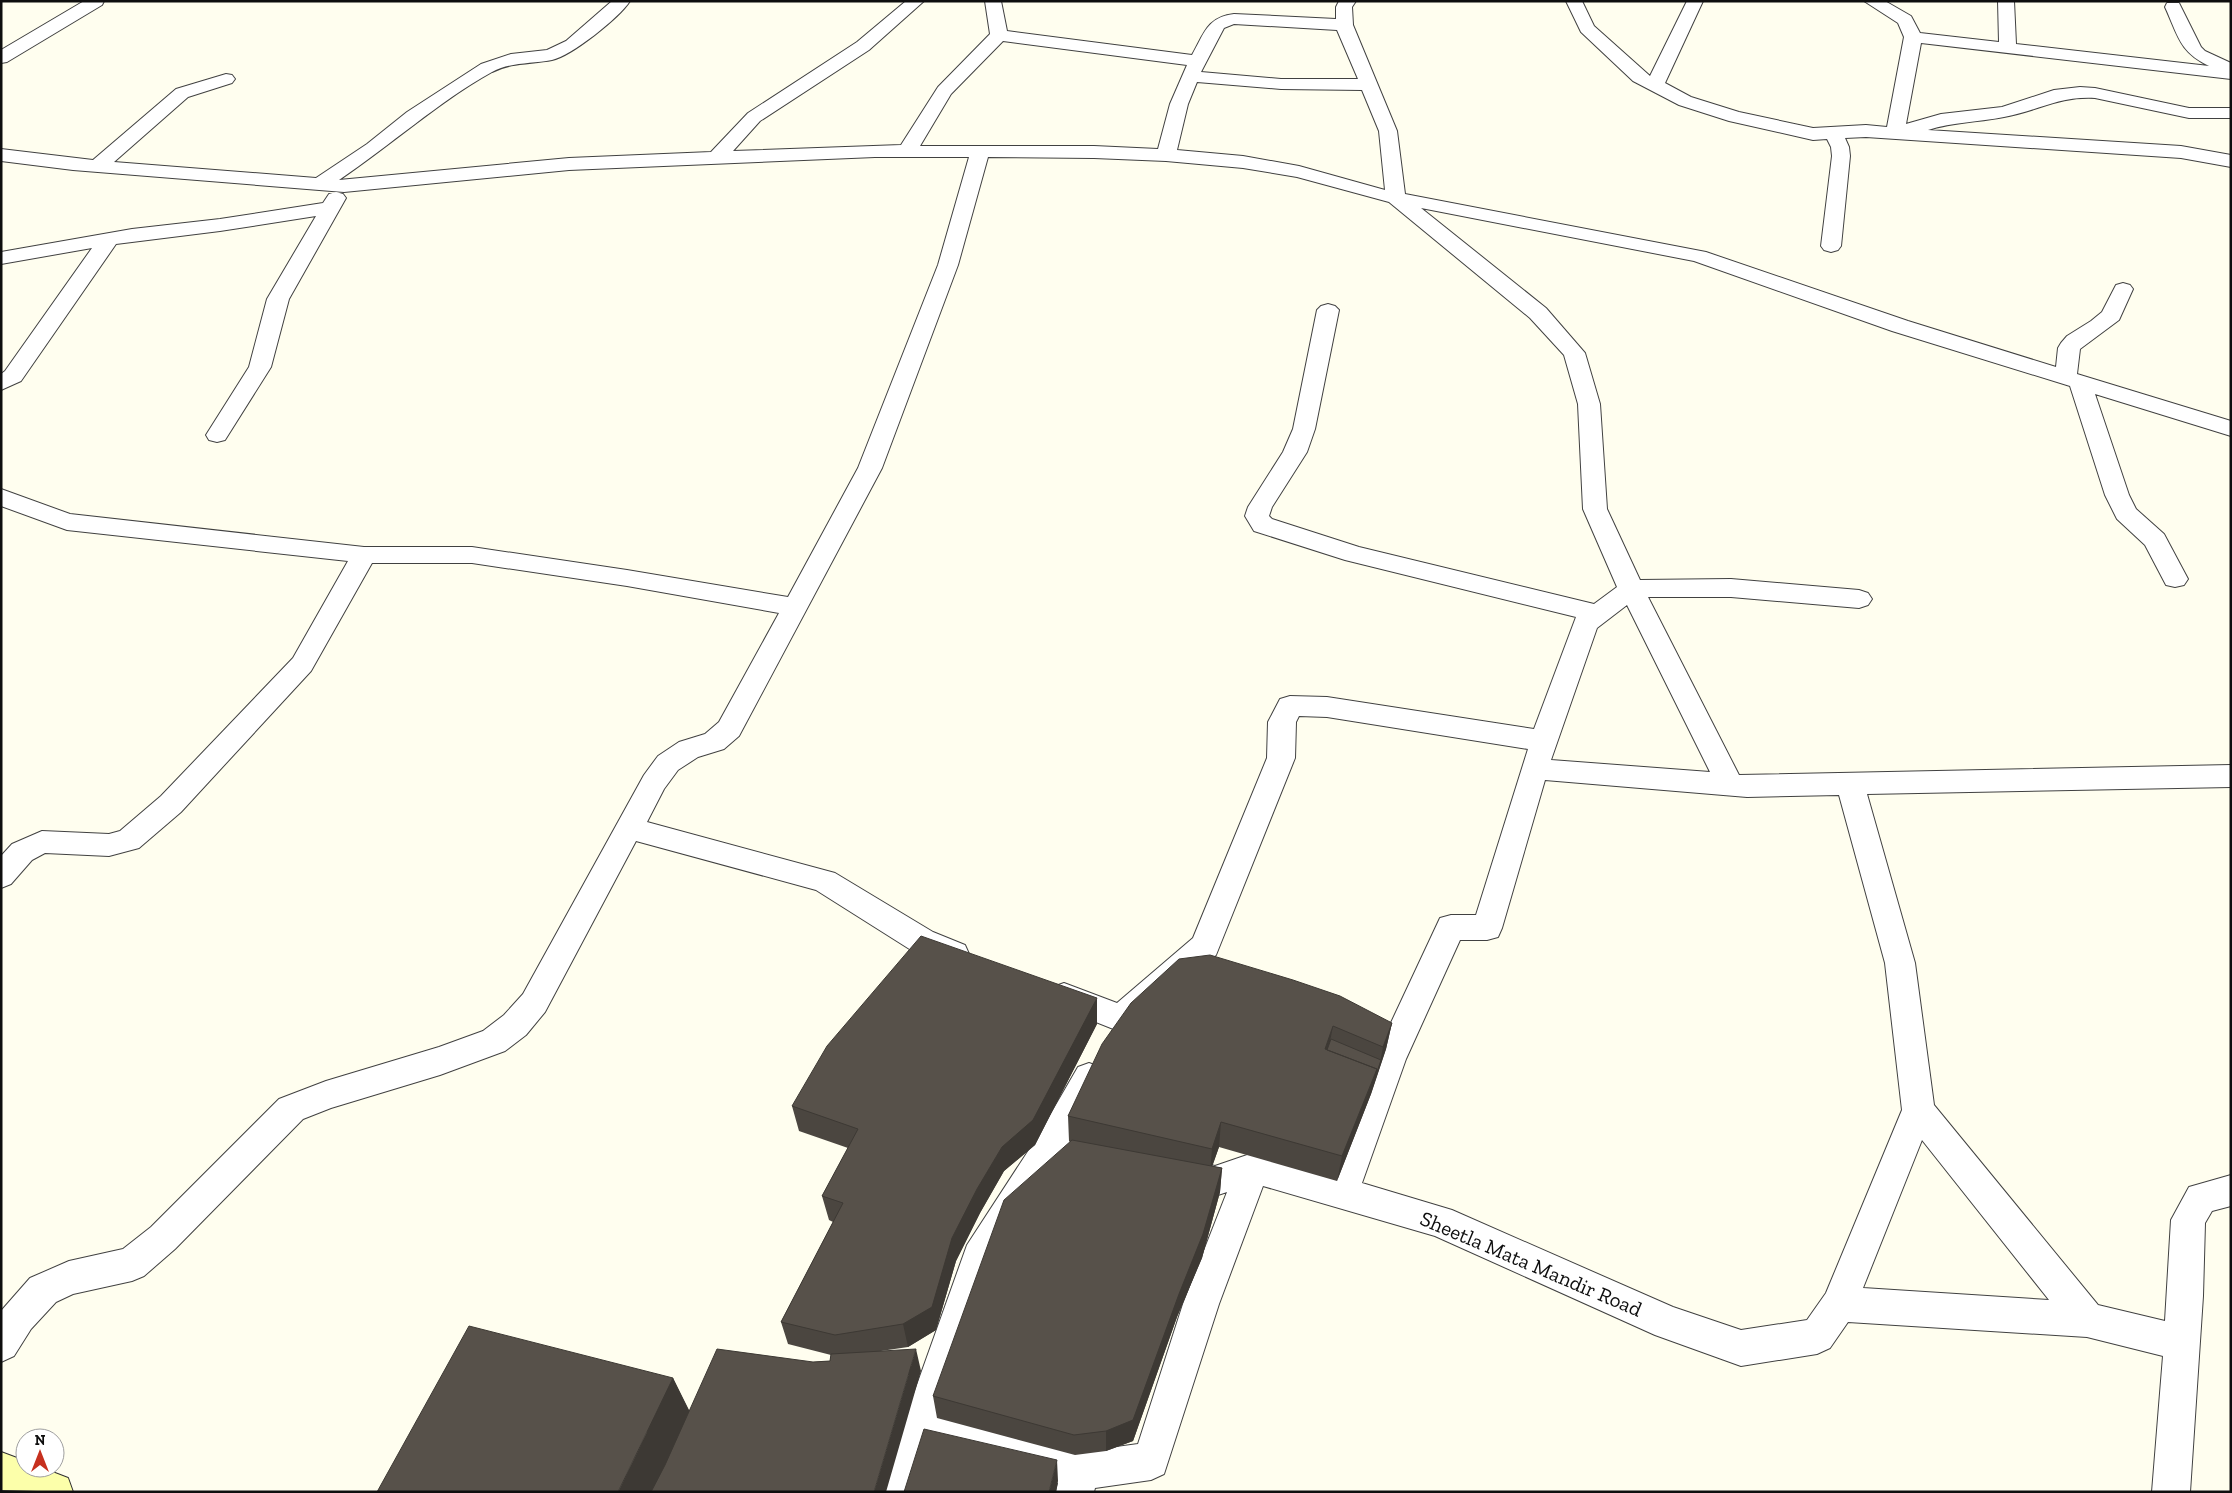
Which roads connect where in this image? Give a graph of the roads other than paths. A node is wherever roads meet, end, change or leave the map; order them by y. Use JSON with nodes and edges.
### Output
{"nodes":[{"id":1,"x":96,"y":1,"type":"edge"},
{"id":2,"x":622,"y":1,"type":"edge"},
{"id":3,"x":916,"y":1,"type":"edge"},
{"id":4,"x":993,"y":1,"type":"edge"},
{"id":5,"x":1348,"y":1,"type":"edge"},
{"id":6,"x":1574,"y":1,"type":"edge"},
{"id":7,"x":1695,"y":1,"type":"edge"},
{"id":8,"x":1872,"y":1,"type":"edge"},
{"id":9,"x":2006,"y":1,"type":"edge"},
{"id":10,"x":2173,"y":7,"type":"dead end"},
{"id":11,"x":1344,"y":25,"type":"junction"},
{"id":12,"x":999,"y":35,"type":"junction"},
{"id":13,"x":1913,"y":37,"type":"junction"},
{"id":14,"x":2008,"y":48,"type":"junction"},
{"id":15,"x":1,"y":58,"type":"edge"},
{"id":16,"x":1194,"y":69,"type":"junction"},
{"id":17,"x":2231,"y":72,"type":"edge"},
{"id":18,"x":226,"y":79,"type":"dead end"},
{"id":19,"x":1369,"y":86,"type":"junction"},
{"id":20,"x":1655,"y":86,"type":"junction"},
{"id":21,"x":2231,"y":113,"type":"edge"},
{"id":22,"x":1833,"y":133,"type":"junction"},
{"id":23,"x":1895,"y":133,"type":"junction"},
{"id":24,"x":907,"y":151,"type":"junction"},
{"id":25,"x":980,"y":151,"type":"junction"},
{"id":26,"x":1,"y":155,"type":"edge"},
{"id":27,"x":1166,"y":155,"type":"junction"},
{"id":28,"x":717,"y":157,"type":"junction"},
{"id":29,"x":2231,"y":161,"type":"edge"},
{"id":30,"x":97,"y":166,"type":"junction"},
{"id":31,"x":320,"y":184,"type":"junction"},
{"id":32,"x":344,"y":186,"type":"junction"},
{"id":33,"x":1396,"y":198,"type":"junction"},
{"id":34,"x":329,"y":208,"type":"junction"},
{"id":35,"x":110,"y":239,"type":"junction"},
{"id":36,"x":1831,"y":246,"type":"dead end"},
{"id":37,"x":1,"y":258,"type":"edge"},
{"id":38,"x":2123,"y":289,"type":"dead end"},
{"id":39,"x":1328,"y":310,"type":"dead end"},
{"id":40,"x":2073,"y":380,"type":"junction"},
{"id":41,"x":1,"y":383,"type":"edge"},
{"id":42,"x":2231,"y":429,"type":"edge"},
{"id":43,"x":217,"y":435,"type":"dead end"},
{"id":44,"x":1,"y":497,"type":"edge"},
{"id":45,"x":364,"y":555,"type":"junction"},
{"id":46,"x":2175,"y":580,"type":"dead end"},
{"id":47,"x":1630,"y":589,"type":"junction"},
{"id":48,"x":1859,"y":599,"type":"dead end"},
{"id":49,"x":796,"y":607,"type":"junction"},
{"id":50,"x":1598,"y":614,"type":"junction"},
{"id":51,"x":1544,"y":741,"type":"junction"},
{"id":52,"x":1534,"y":769,"type":"junction"},
{"id":53,"x":2231,"y":776,"type":"edge"},
{"id":54,"x":1850,"y":783,"type":"junction"},
{"id":55,"x":1730,"y":785,"type":"junction"},
{"id":56,"x":629,"y":828,"type":"junction"},
{"id":57,"x":1,"y":876,"type":"edge"},
{"id":58,"x":976,"y":962,"type":"edge"},
{"id":59,"x":1039,"y":987,"type":"edge"},
{"id":60,"x":1110,"y":1039,"type":"junction"},
{"id":61,"x":1918,"y":1110,"type":"junction"},
{"id":62,"x":1050,"y":1147,"type":"junction"},
{"id":63,"x":1253,"y":1168,"type":"junction"},
{"id":64,"x":2231,"y":1190,"type":"edge"},
{"id":65,"x":1341,"y":1193,"type":"junction"},
{"id":66,"x":1838,"y":1304,"type":"junction"},
{"id":67,"x":2087,"y":1320,"type":"junction"},
{"id":68,"x":2182,"y":1343,"type":"junction"},
{"id":69,"x":1,"y":1344,"type":"edge"},
{"id":70,"x":945,"y":1356,"type":"junction"},
{"id":71,"x":908,"y":1363,"type":"edge"},
{"id":72,"x":922,"y":1424,"type":"junction"},
{"id":73,"x":1,"y":1471,"type":"edge"},
{"id":74,"x":1077,"y":1482,"type":"edge"},
{"id":75,"x":54,"y":1492,"type":"edge"},
{"id":76,"x":901,"y":1492,"type":"edge"},
{"id":77,"x":2171,"y":1492,"type":"edge"}],
"edges":[{"from":1,"to":15,"type":"street"},
{"from":2,"to":31,"type":"street"},
{"from":3,"to":28,"type":"street"},
{"from":4,"to":12,"type":"street"},
{"from":5,"to":11,"type":"street"},
{"from":6,"to":20,"type":"street"},
{"from":7,"to":20,"type":"street"},
{"from":8,"to":13,"type":"street"},
{"from":9,"to":14,"type":"street"},
{"from":10,"to":17,"type":"street"},
{"from":11,"to":16,"type":"street"},
{"from":11,"to":19,"type":"street"},
{"from":12,"to":16,"type":"street"},
{"from":12,"to":24,"type":"street"},
{"from":13,"to":14,"type":"street"},
{"from":13,"to":23,"type":"street"},
{"from":14,"to":17,"type":"street"},
{"from":16,"to":19,"type":"street"},
{"from":16,"to":27,"type":"street"},
{"from":18,"to":30,"type":"street"},
{"from":19,"to":33,"type":"street"},
{"from":20,"to":22,"type":"street"},
{"from":21,"to":23,"type":"street"},
{"from":22,"to":23,"type":"street"},
{"from":22,"to":36,"type":"street"},
{"from":23,"to":29,"type":"street"},
{"from":24,"to":25,"type":"street"},
{"from":24,"to":28,"type":"street"},
{"from":25,"to":27,"type":"street"},
{"from":25,"to":49,"type":"street"},
{"from":26,"to":30,"type":"street"},
{"from":27,"to":33,"type":"street"},
{"from":28,"to":32,"type":"street"},
{"from":30,"to":31,"type":"street"},
{"from":31,"to":32,"type":"street"},
{"from":32,"to":34,"type":"street"},
{"from":33,"to":40,"type":"street"},
{"from":33,"to":47,"type":"street"},
{"from":34,"to":35,"type":"street"},
{"from":34,"to":43,"type":"street"},
{"from":35,"to":37,"type":"street"},
{"from":35,"to":41,"type":"street"},
{"from":38,"to":40,"type":"street"},
{"from":39,"to":50,"type":"street"},
{"from":40,"to":42,"type":"street"},
{"from":40,"to":46,"type":"street"},
{"from":44,"to":45,"type":"street"},
{"from":45,"to":49,"type":"street"},
{"from":45,"to":57,"type":"street"},
{"from":47,"to":48,"type":"street"},
{"from":47,"to":50,"type":"street"},
{"from":47,"to":55,"type":"street"},
{"from":49,"to":56,"type":"street"},
{"from":50,"to":51,"type":"street"},
{"from":51,"to":52,"type":"street"},
{"from":51,"to":60,"type":"street"},
{"from":52,"to":55,"type":"street"},
{"from":52,"to":65,"type":"street"},
{"from":53,"to":54,"type":"street"},
{"from":54,"to":55,"type":"street"},
{"from":54,"to":61,"type":"street"},
{"from":56,"to":58,"type":"street"},
{"from":56,"to":69,"type":"street"},
{"from":59,"to":60,"type":"street"},
{"from":60,"to":62,"type":"street"},
{"from":61,"to":66,"type":"street","name":"Sheetla Mata Mandir Road"},
{"from":61,"to":67,"type":"street"},
{"from":62,"to":63,"type":"street"},
{"from":62,"to":70,"type":"street"},
{"from":63,"to":65,"type":"street","name":"Sheetla Mata Mandir Road"},
{"from":63,"to":74,"type":"street"},
{"from":64,"to":68,"type":"street"},
{"from":65,"to":66,"type":"street","name":"Sheetla Mata Mandir Road"},
{"from":66,"to":67,"type":"street"},
{"from":67,"to":68,"type":"street"},
{"from":68,"to":77,"type":"street"},
{"from":70,"to":71,"type":"street"},
{"from":70,"to":72,"type":"street"},
{"from":72,"to":74,"type":"street"},
{"from":72,"to":76,"type":"street"},
{"from":73,"to":75,"type":"main road"}]}
